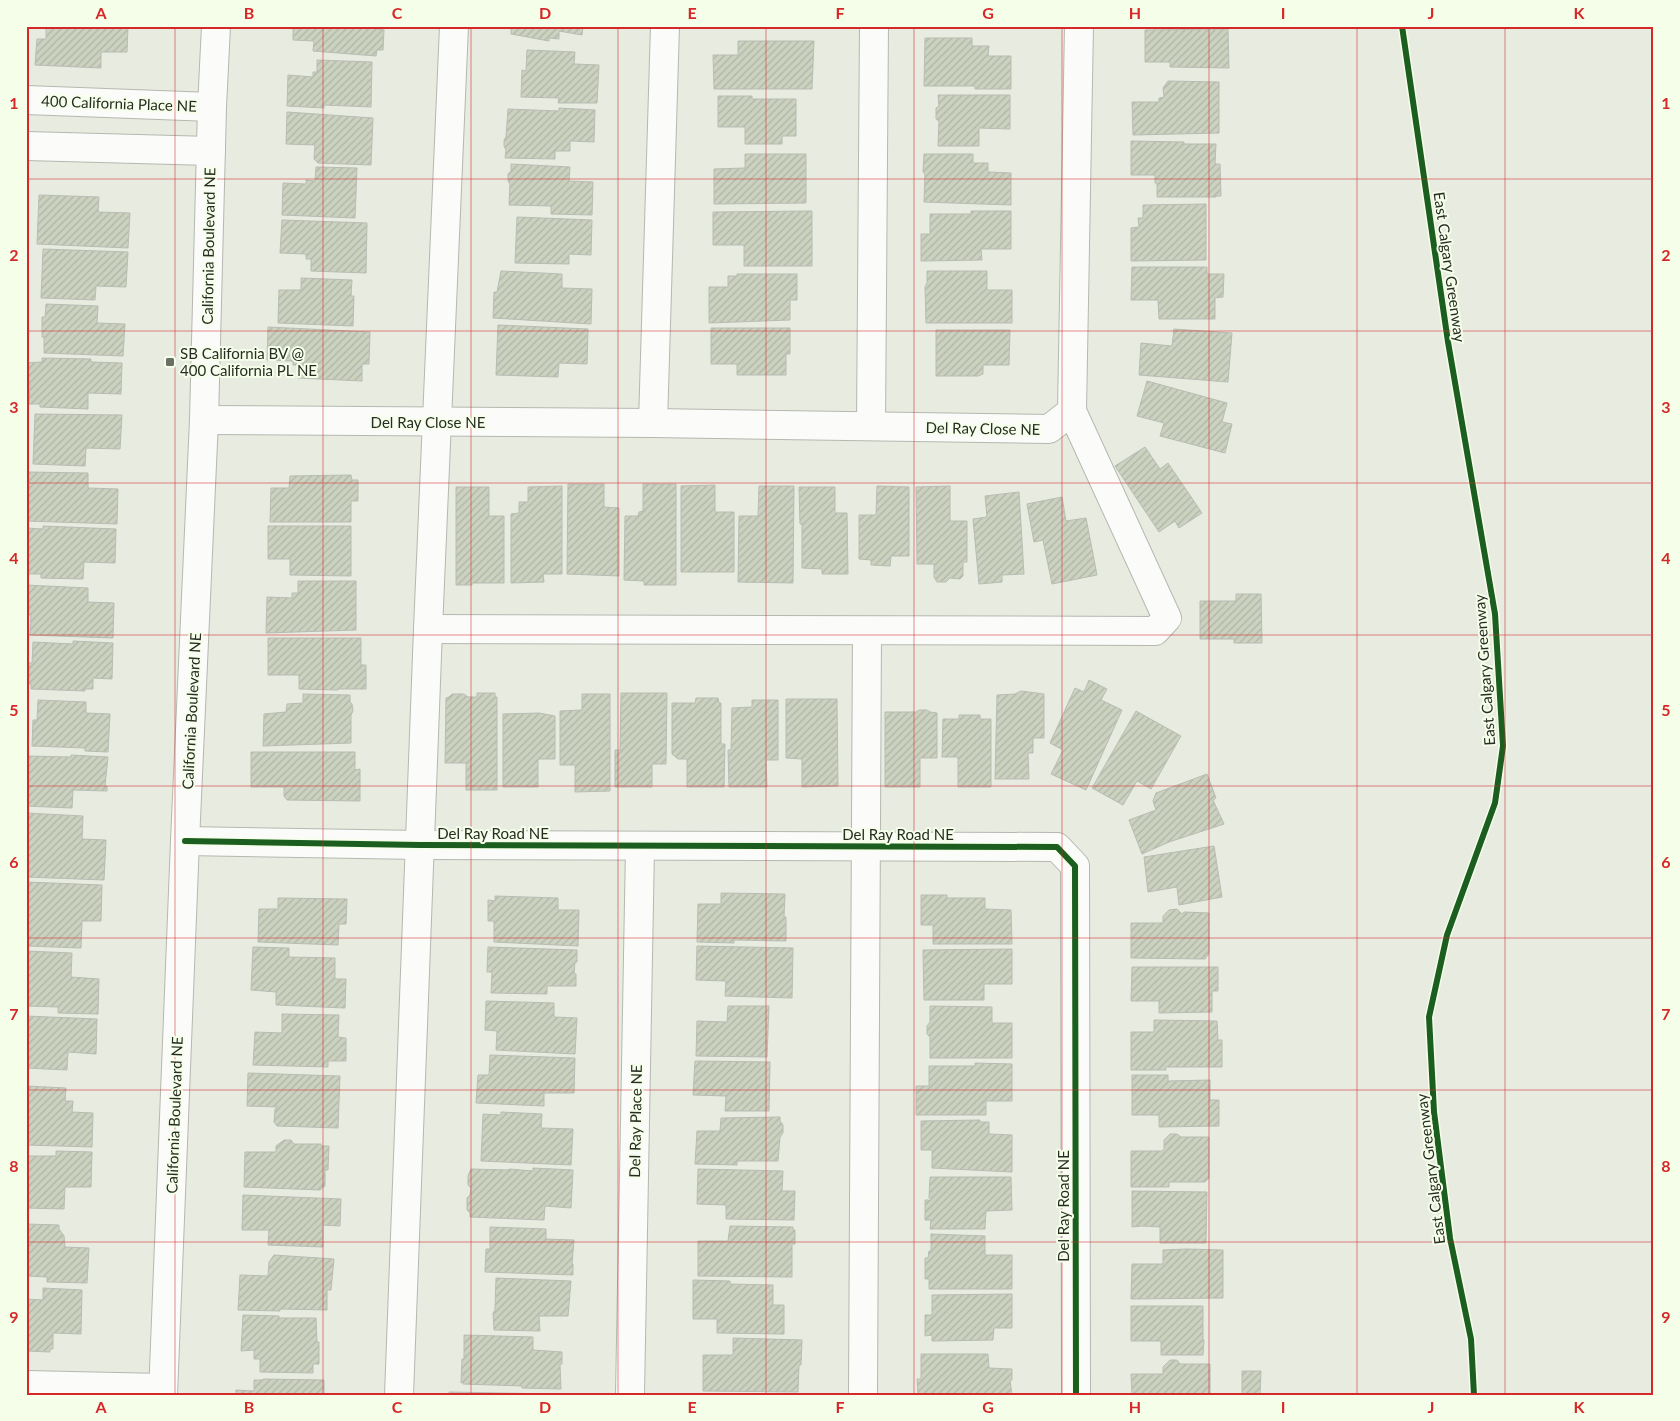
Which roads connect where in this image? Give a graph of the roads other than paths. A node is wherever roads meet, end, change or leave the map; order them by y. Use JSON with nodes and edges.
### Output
{"nodes":[{"id":1,"x":216,"y":26,"type":"edge"},
{"id":2,"x":454,"y":26,"type":"edge"},
{"id":3,"x":665,"y":26,"type":"edge"},
{"id":4,"x":874,"y":26,"type":"edge"},
{"id":5,"x":1079,"y":26,"type":"edge"},
{"id":6,"x":26,"y":100,"type":"edge"},
{"id":7,"x":212,"y":107,"type":"junction"},
{"id":8,"x":26,"y":146,"type":"edge"},
{"id":9,"x":211,"y":151,"type":"junction"},
{"id":10,"x":1072,"y":411,"type":"junction"},
{"id":11,"x":204,"y":420,"type":"junction"},
{"id":12,"x":438,"y":422,"type":"junction"},
{"id":13,"x":653,"y":423,"type":"junction"},
{"id":14,"x":871,"y":426,"type":"junction"},
{"id":15,"x":428,"y":630,"type":"junction"},
{"id":16,"x":867,"y":632,"type":"junction"},
{"id":17,"x":185,"y":841,"type":"junction"},
{"id":18,"x":420,"y":845,"type":"junction"},
{"id":19,"x":866,"y":846,"type":"junction"},
{"id":20,"x":640,"y":847,"type":"junction"},
{"id":21,"x":26,"y":1385,"type":"edge"},
{"id":22,"x":163,"y":1392,"type":"edge"},
{"id":23,"x":399,"y":1395,"type":"edge"},
{"id":24,"x":630,"y":1395,"type":"edge"},
{"id":25,"x":864,"y":1395,"type":"edge"},
{"id":26,"x":1076,"y":1395,"type":"edge"}],
"edges":[{"from":1,"to":7,"type":"street","name":"California Boulevard NE"},
{"from":2,"to":12,"type":"street"},
{"from":3,"to":13,"type":"street"},
{"from":4,"to":14,"type":"street"},
{"from":5,"to":10,"type":"street"},
{"from":6,"to":7,"type":"street","name":"400 California Place NE"},
{"from":7,"to":9,"type":"street","name":"California Boulevard NE"},
{"from":8,"to":9,"type":"street"},
{"from":9,"to":11,"type":"street","name":"California Boulevard NE"},
{"from":10,"to":14,"type":"street","name":"Del Ray Close NE"},
{"from":10,"to":16,"type":"street"},
{"from":11,"to":12,"type":"street","name":"Del Ray Close NE"},
{"from":11,"to":17,"type":"street","name":"California Boulevard NE"},
{"from":12,"to":13,"type":"street","name":"Del Ray Close NE"},
{"from":12,"to":15,"type":"street"},
{"from":13,"to":14,"type":"street","name":"Del Ray Close NE"},
{"from":15,"to":16,"type":"street"},
{"from":15,"to":18,"type":"street"},
{"from":16,"to":19,"type":"street"},
{"from":17,"to":18,"type":"street","name":"Del Ray Road NE"},
{"from":17,"to":22,"type":"street","name":"California Boulevard NE"},
{"from":18,"to":20,"type":"street","name":"Del Ray Road NE"},
{"from":18,"to":23,"type":"street"},
{"from":19,"to":20,"type":"street","name":"Del Ray Road NE"},
{"from":19,"to":25,"type":"street"},
{"from":19,"to":26,"type":"street","name":"Del Ray Road NE"},
{"from":20,"to":24,"type":"street","name":"Del Ray Place NE"},
{"from":21,"to":22,"type":"street"}]}
